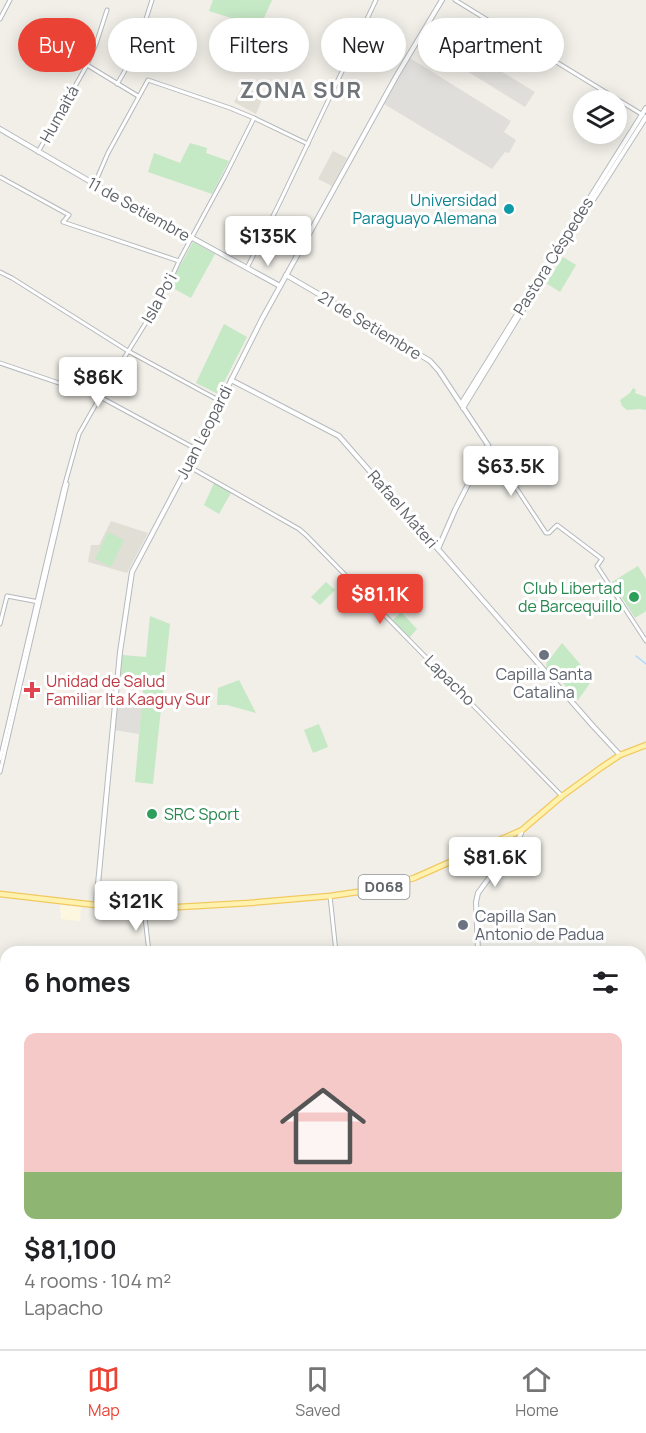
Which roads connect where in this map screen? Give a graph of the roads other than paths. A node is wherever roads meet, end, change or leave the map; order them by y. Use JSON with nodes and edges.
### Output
{"nodes":[{"id":1,"x":10,"y":0,"type":"edge"},
{"id":2,"x":152,"y":0,"type":"edge"},
{"id":3,"x":376,"y":0,"type":"edge"},
{"id":4,"x":441,"y":0,"type":"edge"},
{"id":5,"x":455,"y":0,"type":"edge"},
{"id":6,"x":108,"y":9,"type":"dead end"},
{"id":7,"x":0,"y":19,"type":"edge"},
{"id":8,"x":96,"y":44,"type":"edge"},
{"id":9,"x":96,"y":71,"type":"edge"},
{"id":10,"x":83,"y":72,"type":"edge"},
{"id":11,"x":117,"y":84,"type":"junction"},
{"id":12,"x":138,"y":96,"type":"junction"},
{"id":13,"x":646,"y":108,"type":"edge"},
{"id":14,"x":645,"y":116,"type":"edge"},
{"id":15,"x":254,"y":118,"type":"junction"},
{"id":16,"x":0,"y":129,"type":"edge"},
{"id":17,"x":308,"y":144,"type":"junction"},
{"id":18,"x":38,"y":152,"type":"junction"},
{"id":19,"x":0,"y":177,"type":"edge"},
{"id":20,"x":95,"y":183,"type":"junction"},
{"id":21,"x":192,"y":238,"type":"junction"},
{"id":22,"x":179,"y":261,"type":"junction"},
{"id":23,"x":247,"y":268,"type":"junction"},
{"id":24,"x":0,"y":272,"type":"edge"},
{"id":25,"x":286,"y":275,"type":"junction"},
{"id":26,"x":280,"y":286,"type":"junction"},
{"id":27,"x":128,"y":351,"type":"junction"},
{"id":28,"x":1,"y":363,"type":"edge"},
{"id":29,"x":0,"y":369,"type":"edge"},
{"id":30,"x":231,"y":380,"type":"junction"},
{"id":31,"x":100,"y":397,"type":"junction"},
{"id":32,"x":220,"y":401,"type":"junction"},
{"id":33,"x":462,"y":406,"type":"junction"},
{"id":34,"x":488,"y":445,"type":"junction"},
{"id":35,"x":196,"y":449,"type":"junction"},
{"id":36,"x":188,"y":466,"type":"junction"},
{"id":37,"x":438,"y":549,"type":"junction"},
{"id":38,"x":39,"y":602,"type":"junction"},
{"id":39,"x":0,"y":624,"type":"edge"},
{"id":40,"x":646,"y":641,"type":"edge"},
{"id":41,"x":646,"y":745,"type":"edge"},
{"id":42,"x":620,"y":755,"type":"junction"},
{"id":43,"x":0,"y":759,"type":"edge"},
{"id":44,"x":0,"y":772,"type":"edge"},
{"id":45,"x":562,"y":796,"type":"junction"},
{"id":46,"x":522,"y":830,"type":"junction"},
{"id":47,"x":0,"y":894,"type":"edge"},
{"id":48,"x":330,"y":896,"type":"junction"},
{"id":49,"x":96,"y":905,"type":"junction"},
{"id":50,"x":144,"y":909,"type":"junction"},
{"id":51,"x":148,"y":946,"type":"edge"},
{"id":52,"x":335,"y":946,"type":"edge"},
{"id":53,"x":478,"y":946,"type":"edge"}],
"edges":[{"from":1,"to":7,"type":"street"},
{"from":2,"to":11,"type":"street"},
{"from":3,"to":17,"type":"street"},
{"from":4,"to":25,"type":"main road","name":"Juan Leopardi"},
{"from":5,"to":14,"type":"street"},
{"from":6,"to":8,"type":"street","name":"Humaitá"},
{"from":9,"to":11,"type":"street"},
{"from":10,"to":18,"type":"street","name":"Humaitá"},
{"from":11,"to":12,"type":"street"},
{"from":12,"to":15,"type":"street"},
{"from":12,"to":20,"type":"street"},
{"from":13,"to":14,"type":"main road","name":"Pastora Céspedes"},
{"from":14,"to":33,"type":"main road","name":"Pastora Céspedes"},
{"from":15,"to":17,"type":"street"},
{"from":15,"to":21,"type":"street","name":"Isla Po'i"},
{"from":16,"to":18,"type":"main road","name":"11 de Setiembre"},
{"from":17,"to":23,"type":"street"},
{"from":18,"to":20,"type":"main road","name":"11 de Setiembre"},
{"from":19,"to":22,"type":"street"},
{"from":20,"to":21,"type":"main road","name":"11 de Setiembre"},
{"from":21,"to":22,"type":"street","name":"Isla Po'i"},
{"from":21,"to":23,"type":"main road","name":"11 de Setiembre"},
{"from":22,"to":27,"type":"street","name":"Isla Po'i"},
{"from":23,"to":26,"type":"main road","name":"11 de Setiembre"},
{"from":24,"to":27,"type":"street"},
{"from":25,"to":26,"type":"main road","name":"Juan Leopardi"},
{"from":25,"to":33,"type":"main road","name":"21 de Setiembre"},
{"from":26,"to":30,"type":"main road","name":"Juan Leopardi"},
{"from":27,"to":31,"type":"street","name":"Isla Po'i"},
{"from":27,"to":32,"type":"street"},
{"from":28,"to":29,"type":"street"},
{"from":28,"to":31,"type":"street"},
{"from":30,"to":32,"type":"main road","name":"Juan Leopardi"},
{"from":30,"to":37,"type":"main road","name":"Rafael Materi"},
{"from":31,"to":35,"type":"street"},
{"from":31,"to":38,"type":"street","name":"Isla Po'i"},
{"from":32,"to":35,"type":"main road","name":"Juan Leopardi"},
{"from":33,"to":34,"type":"main road","name":"21 de Setiembre"},
{"from":34,"to":37,"type":"main road"},
{"from":34,"to":40,"type":"street","name":"21 de Setiembre"},
{"from":35,"to":36,"type":"main road","name":"Juan Leopardi"},
{"from":36,"to":45,"type":"street","name":"Lapacho"},
{"from":36,"to":49,"type":"main road","name":"Juan Leopardi"},
{"from":37,"to":42,"type":"main road","name":"Rafael Materi"},
{"from":38,"to":39,"type":"street"},
{"from":38,"to":43,"type":"street","name":"Isla Po'i"},
{"from":38,"to":44,"type":"street","name":"Isla Po'i"},
{"from":41,"to":42,"type":"main road","number":"D068"},
{"from":42,"to":45,"type":"main road","number":"D068"},
{"from":45,"to":46,"type":"main road","number":"D068"},
{"from":46,"to":48,"type":"main road","number":"D068"},
{"from":46,"to":53,"type":"main road"},
{"from":47,"to":49,"type":"main road","number":"D068"},
{"from":48,"to":50,"type":"main road","number":"D068"},
{"from":48,"to":52,"type":"street"},
{"from":49,"to":50,"type":"main road","number":"D068"},
{"from":50,"to":51,"type":"street"}]}
